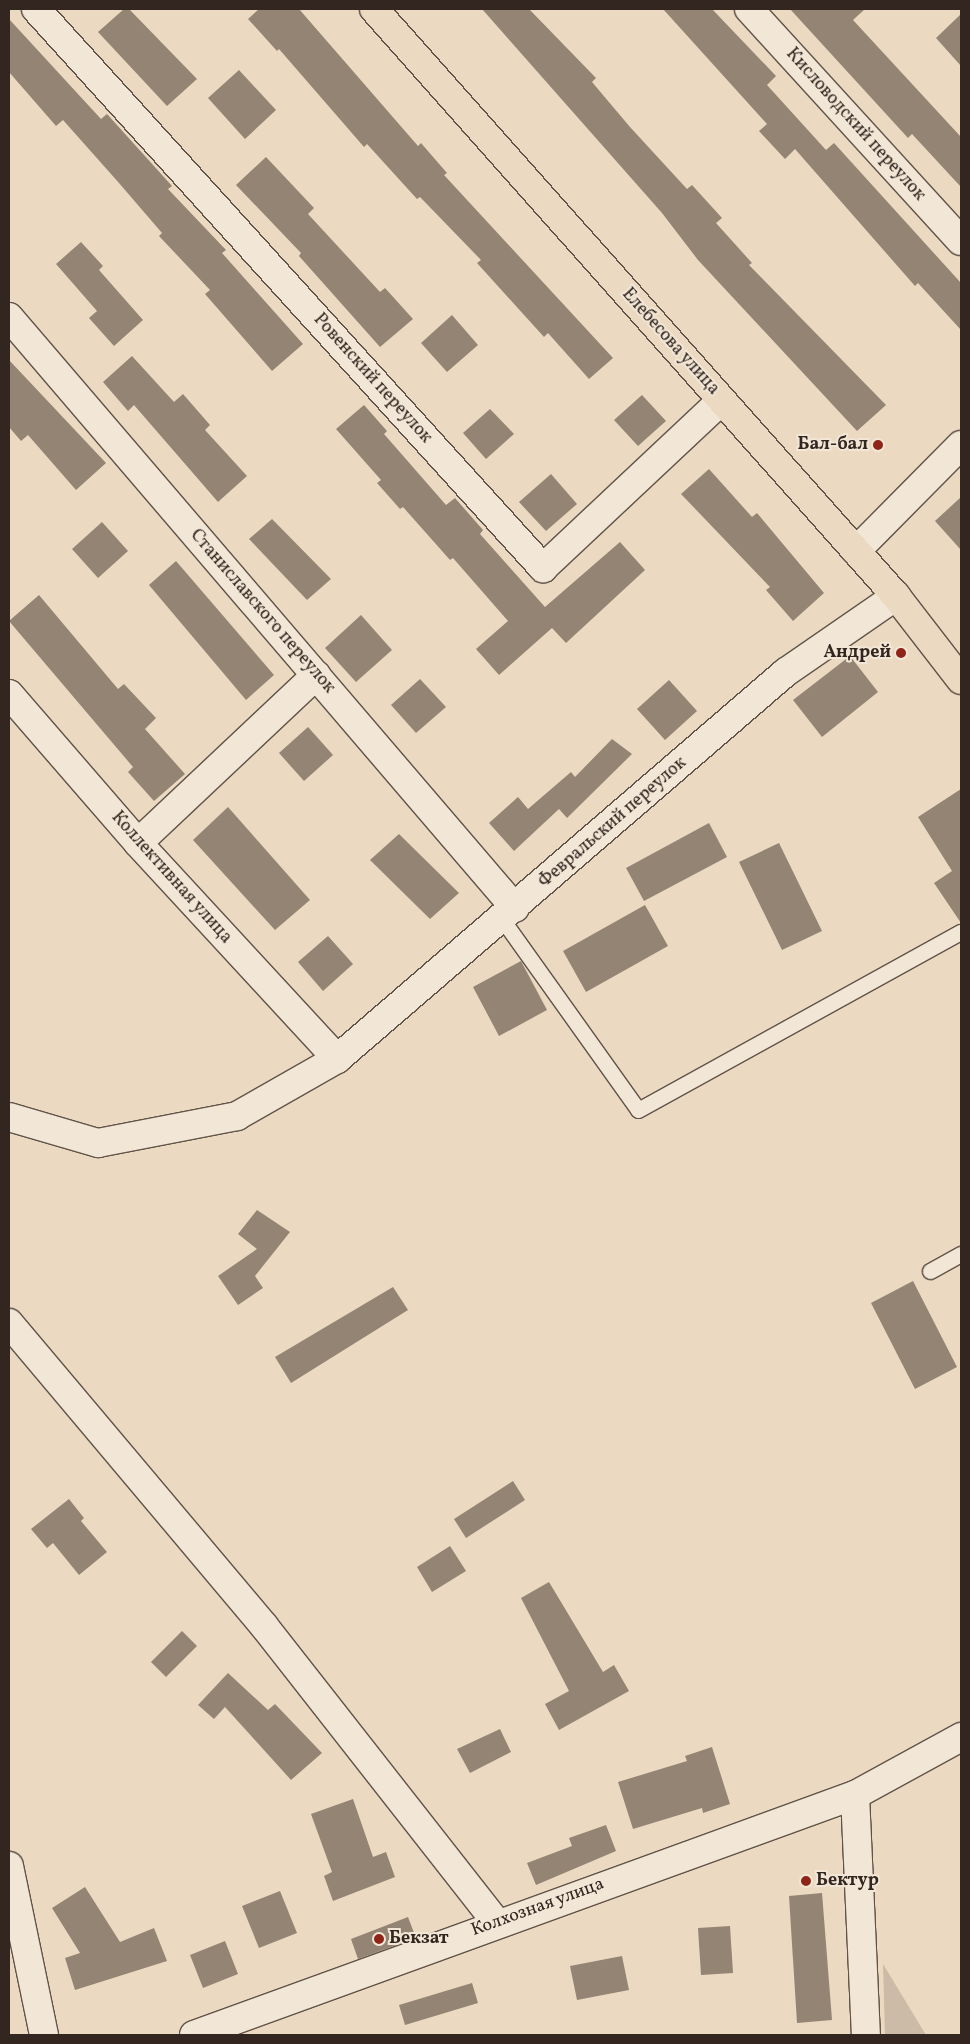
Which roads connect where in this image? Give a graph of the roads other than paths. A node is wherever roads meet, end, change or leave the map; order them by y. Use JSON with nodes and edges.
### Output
{"nodes":[{"id":1,"x":36,"y":9,"type":"edge"},
{"id":2,"x":374,"y":9,"type":"edge"},
{"id":3,"x":749,"y":9,"type":"edge"},
{"id":4,"x":961,"y":241,"type":"edge"},
{"id":5,"x":9,"y":317,"type":"edge"},
{"id":6,"x":722,"y":400,"type":"junction"},
{"id":7,"x":961,"y":444,"type":"edge"},
{"id":8,"x":856,"y":552,"type":"junction"},
{"id":9,"x":896,"y":596,"type":"junction"},
{"id":10,"x":316,"y":675,"type":"junction"},
{"id":11,"x":961,"y":680,"type":"edge"},
{"id":12,"x":9,"y":694,"type":"edge"},
{"id":13,"x":138,"y":843,"type":"junction"},
{"id":14,"x":508,"y":914,"type":"junction"},
{"id":15,"x":961,"y":932,"type":"edge"},
{"id":16,"x":337,"y":1058,"type":"junction"},
{"id":17,"x":9,"y":1117,"type":"edge"},
{"id":18,"x":961,"y":1254,"type":"edge"},
{"id":19,"x":930,"y":1271,"type":"dead end"},
{"id":20,"x":9,"y":1323,"type":"edge"},
{"id":21,"x":959,"y":1745,"type":"edge"},
{"id":22,"x":855,"y":1795,"type":"junction"},
{"id":23,"x":9,"y":1866,"type":"edge"},
{"id":24,"x":496,"y":1922,"type":"junction"},
{"id":25,"x":44,"y":2035,"type":"edge"},
{"id":26,"x":194,"y":2035,"type":"edge"},
{"id":27,"x":866,"y":2035,"type":"edge"}],
"edges":[{"from":1,"to":6,"type":"street","name":"Ровенский переулок"},
{"from":2,"to":6,"type":"main road","name":"Елебесова улица"},
{"from":3,"to":4,"type":"street","name":"Кисловодский переулок"},
{"from":5,"to":10,"type":"street","name":"Станиславского переулок"},
{"from":6,"to":8,"type":"main road","name":"Елебесова улица"},
{"from":7,"to":8,"type":"street"},
{"from":8,"to":9,"type":"main road","name":"Елебесова улица"},
{"from":9,"to":11,"type":"main road","name":"Елебесова улица"},
{"from":9,"to":14,"type":"street","name":"Февральский переулок"},
{"from":10,"to":13,"type":"street"},
{"from":10,"to":14,"type":"street","name":"Станиславского переулок"},
{"from":12,"to":13,"type":"street","name":"Коллективная улица"},
{"from":13,"to":16,"type":"street","name":"Коллективная улица"},
{"from":14,"to":15,"type":"lane"},
{"from":14,"to":16,"type":"street","name":"Февральский переулок"},
{"from":16,"to":17,"type":"street","name":"Февральский переулок"},
{"from":18,"to":19,"type":"lane"},
{"from":20,"to":24,"type":"street"},
{"from":21,"to":22,"type":"street","name":"Колхозная улица"},
{"from":22,"to":24,"type":"street","name":"Колхозная улица"},
{"from":22,"to":27,"type":"street"},
{"from":23,"to":25,"type":"street"},
{"from":24,"to":26,"type":"street","name":"Колхозная улица"}]}
